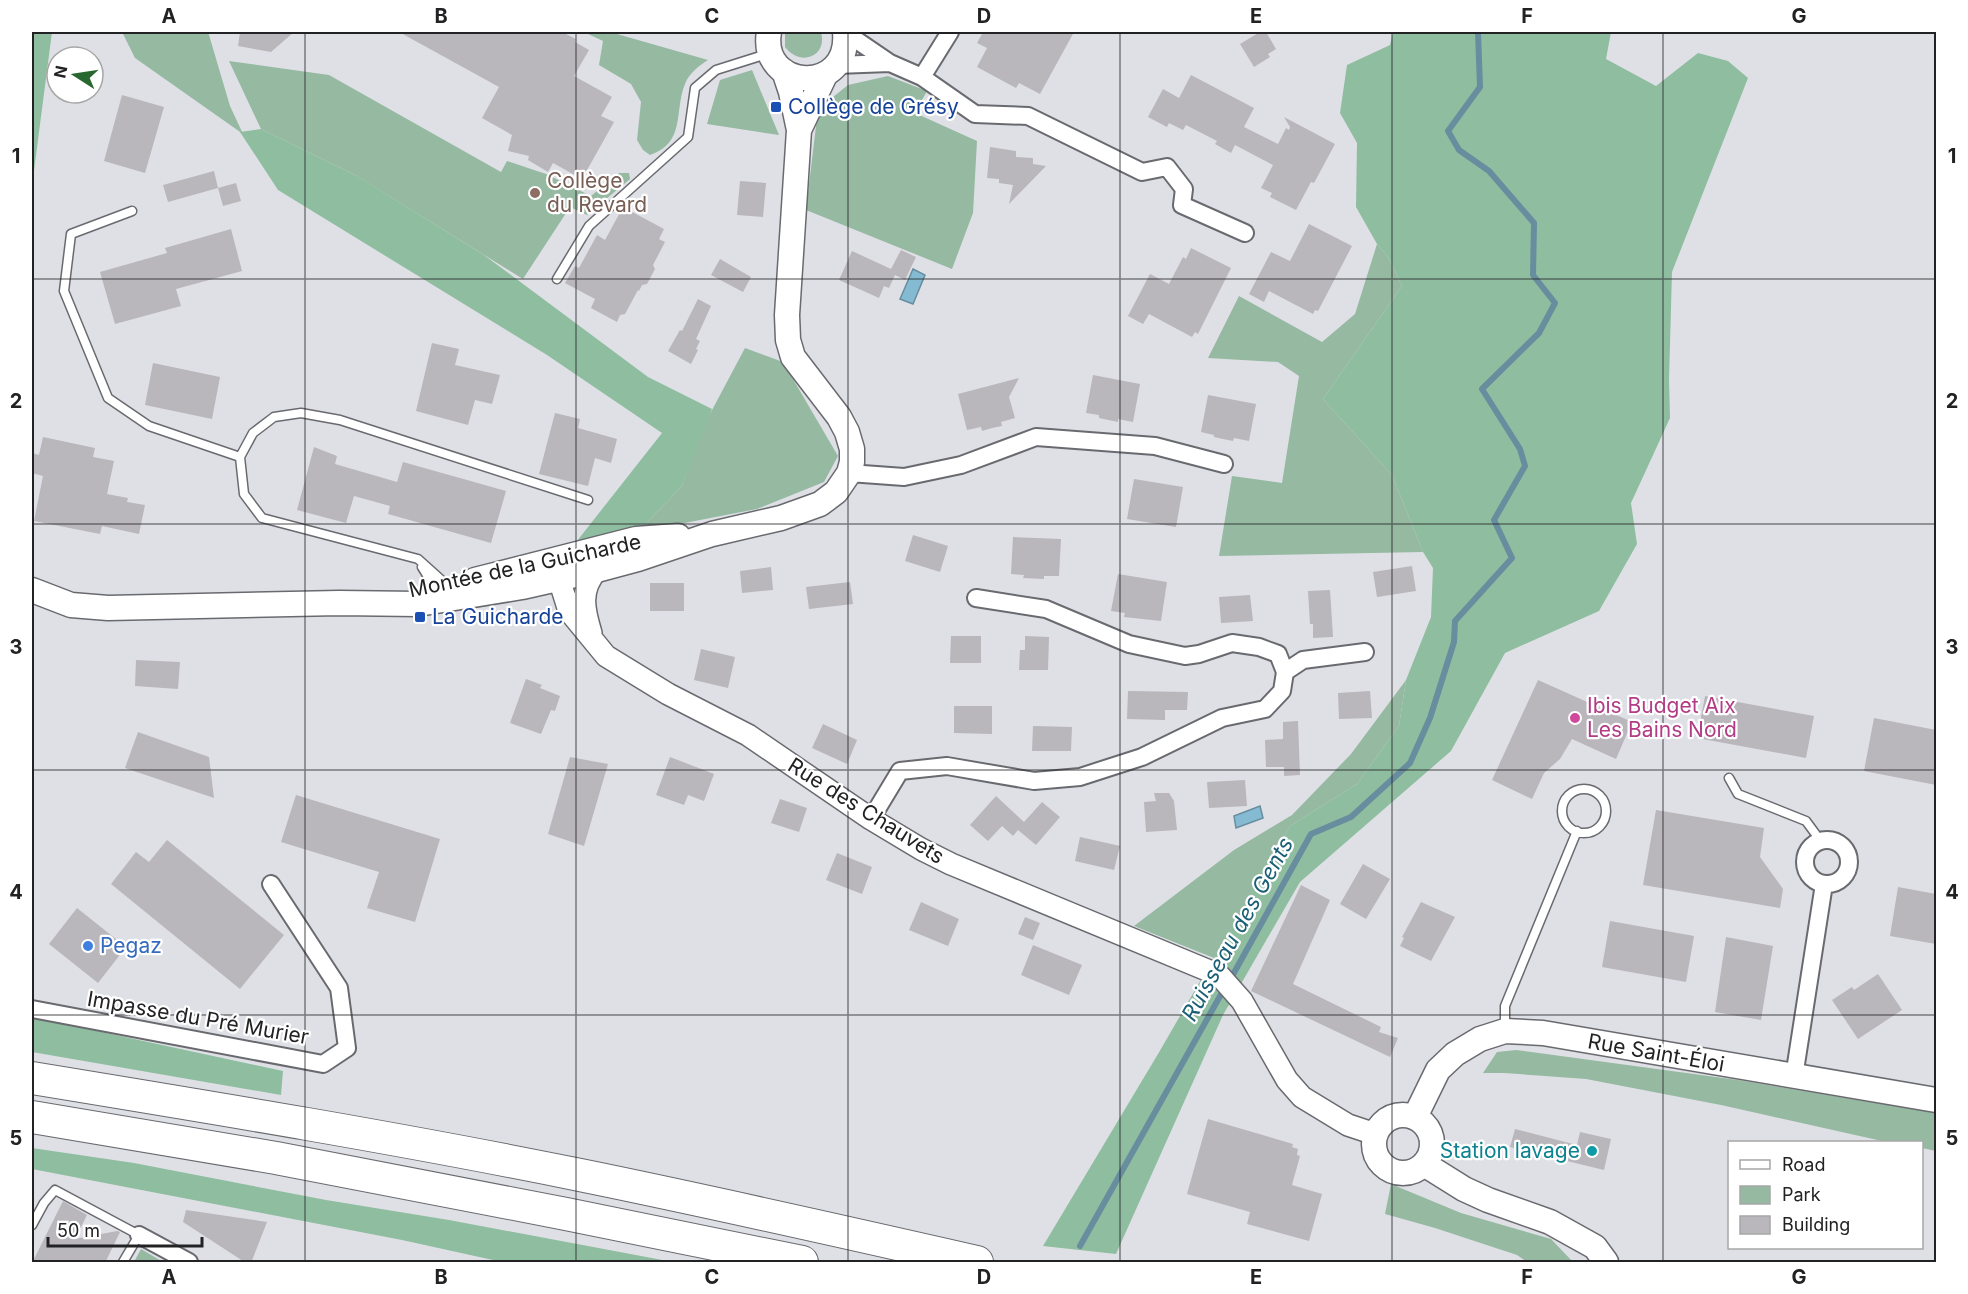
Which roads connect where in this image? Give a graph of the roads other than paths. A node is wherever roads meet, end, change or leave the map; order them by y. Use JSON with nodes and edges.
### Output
{"nodes":[{"id":1,"x":845,"y":32,"type":"edge"},
{"id":2,"x":950,"y":32,"type":"edge"},
{"id":3,"x":770,"y":45,"type":"edge"},
{"id":4,"x":890,"y":63,"type":"junction"},
{"id":5,"x":831,"y":70,"type":"junction"},
{"id":6,"x":922,"y":77,"type":"junction"},
{"id":7,"x":799,"y":130,"type":"junction"},
{"id":8,"x":132,"y":211,"type":"dead end"},
{"id":9,"x":1245,"y":233,"type":"dead end"},
{"id":10,"x":557,"y":279,"type":"dead end"},
{"id":11,"x":240,"y":457,"type":"junction"},
{"id":12,"x":1224,"y":464,"type":"dead end"},
{"id":13,"x":849,"y":473,"type":"junction"},
{"id":14,"x":588,"y":500,"type":"dead end"},
{"id":15,"x":712,"y":534,"type":"junction"},
{"id":16,"x":577,"y":555,"type":"junction"},
{"id":17,"x":418,"y":559,"type":"junction"},
{"id":18,"x":597,"y":570,"type":"junction"},
{"id":19,"x":559,"y":579,"type":"junction"},
{"id":20,"x":441,"y":587,"type":"junction"},
{"id":21,"x":32,"y":590,"type":"edge"},
{"id":22,"x":976,"y":598,"type":"dead end"},
{"id":23,"x":339,"y":603,"type":"junction"},
{"id":24,"x":595,"y":645,"type":"junction"},
{"id":25,"x":1365,"y":652,"type":"dead end"},
{"id":26,"x":1285,"y":672,"type":"junction"},
{"id":27,"x":1729,"y":778,"type":"dead end"},
{"id":28,"x":871,"y":819,"type":"junction"},
{"id":29,"x":1577,"y":831,"type":"junction"},
{"id":30,"x":1820,"y":840,"type":"junction"},
{"id":31,"x":271,"y":884,"type":"dead end"},
{"id":32,"x":1824,"y":884,"type":"junction"},
{"id":33,"x":32,"y":1009,"type":"edge"},
{"id":34,"x":1505,"y":1031,"type":"junction"},
{"id":35,"x":1794,"y":1077,"type":"junction"},
{"id":36,"x":32,"y":1078,"type":"edge"},
{"id":37,"x":1936,"y":1100,"type":"edge"},
{"id":38,"x":32,"y":1117,"type":"edge"},
{"id":39,"x":1415,"y":1117,"type":"junction"},
{"id":40,"x":1375,"y":1134,"type":"junction"},
{"id":41,"x":1424,"y":1164,"type":"junction"},
{"id":42,"x":32,"y":1225,"type":"edge"},
{"id":43,"x":139,"y":1235,"type":"junction"},
{"id":44,"x":123,"y":1263,"type":"edge"},
{"id":45,"x":189,"y":1263,"type":"edge"},
{"id":46,"x":802,"y":1263,"type":"edge"},
{"id":47,"x":977,"y":1263,"type":"edge"},
{"id":48,"x":1606,"y":1263,"type":"edge"}],
"edges":[{"from":1,"to":4,"type":"street"},
{"from":1,"to":5,"type":"main road"},
{"from":2,"to":6,"type":"street"},
{"from":3,"to":5,"type":"main road"},
{"from":3,"to":7,"type":"main road"},
{"from":3,"to":10,"type":"lane"},
{"from":4,"to":5,"type":"street"},
{"from":4,"to":6,"type":"street"},
{"from":5,"to":7,"type":"main road"},
{"from":6,"to":9,"type":"street"},
{"from":7,"to":13,"type":"main road"},
{"from":8,"to":11,"type":"lane"},
{"from":11,"to":14,"type":"lane"},
{"from":11,"to":17,"type":"lane"},
{"from":12,"to":13,"type":"street"},
{"from":13,"to":15,"type":"main road","name":"Montée de la Guicharde"},
{"from":15,"to":16,"type":"main road","name":"Montée de la Guicharde"},
{"from":15,"to":18,"type":"main road","name":"Montée de la Guicharde"},
{"from":16,"to":19,"type":"street"},
{"from":16,"to":20,"type":"main road","name":"Montée de la Guicharde"},
{"from":17,"to":20,"type":"lane"},
{"from":17,"to":20,"type":"lane"},
{"from":18,"to":19,"type":"main road","name":"Montée de la Guicharde"},
{"from":18,"to":24,"type":"street"},
{"from":19,"to":23,"type":"main road","name":"Montée de la Guicharde"},
{"from":19,"to":24,"type":"street","name":"Rue des Chauvets"},
{"from":20,"to":23,"type":"main road","name":"Montée de la Guicharde"},
{"from":21,"to":23,"type":"main road","name":"Montée de la Guicharde"},
{"from":22,"to":26,"type":"street"},
{"from":24,"to":28,"type":"street","name":"Rue des Chauvets"},
{"from":25,"to":26,"type":"street"},
{"from":26,"to":28,"type":"street"},
{"from":27,"to":30,"type":"lane"},
{"from":28,"to":40,"type":"street","name":"Rue des Chauvets"},
{"from":29,"to":29,"type":"lane"},
{"from":29,"to":34,"type":"lane"},
{"from":30,"to":32,"type":"street"},
{"from":30,"to":32,"type":"street"},
{"from":31,"to":33,"type":"street","name":"Impasse du Pré Murier"},
{"from":32,"to":35,"type":"street"},
{"from":34,"to":35,"type":"main road","name":"Rue Saint-Éloi"},
{"from":34,"to":39,"type":"main road","name":"Rue Saint-Éloi"},
{"from":35,"to":37,"type":"main road","name":"Rue Saint-Éloi"},
{"from":36,"to":47,"type":"highway"},
{"from":38,"to":46,"type":"highway"},
{"from":39,"to":40,"type":"main road"},
{"from":39,"to":41,"type":"main road"},
{"from":40,"to":41,"type":"main road"},
{"from":41,"to":48,"type":"main road"},
{"from":42,"to":43,"type":"lane"},
{"from":43,"to":44,"type":"lane"},
{"from":43,"to":45,"type":"street"}]}
